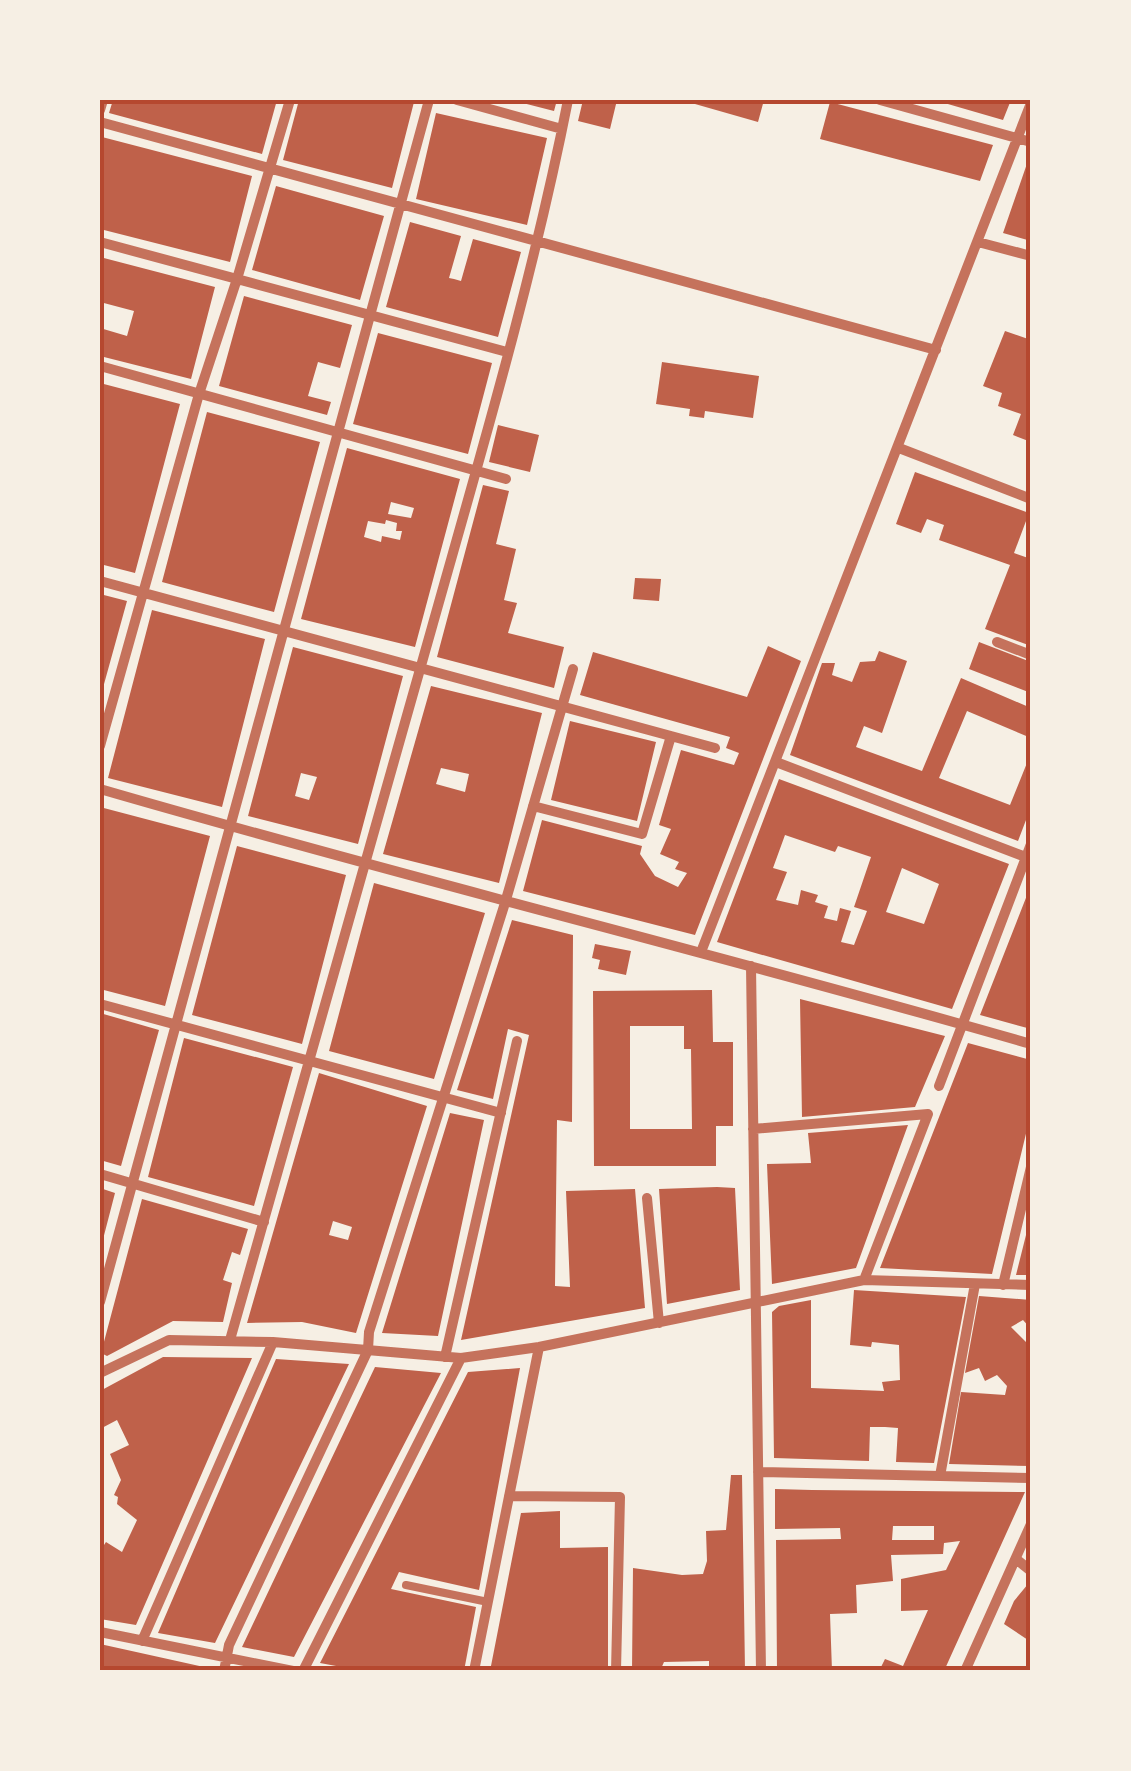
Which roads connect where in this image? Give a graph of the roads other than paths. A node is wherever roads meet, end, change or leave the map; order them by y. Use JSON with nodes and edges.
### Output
{"nodes":[{"id":1,"x":103,"y":100,"type":"edge"},
{"id":2,"x":290,"y":100,"type":"edge"},
{"id":3,"x":428,"y":100,"type":"edge"},
{"id":4,"x":457,"y":100,"type":"edge"},
{"id":5,"x":568,"y":100,"type":"edge"},
{"id":6,"x":880,"y":100,"type":"edge"},
{"id":7,"x":1031,"y":102,"type":"edge"},
{"id":8,"x":100,"y":110,"type":"edge"},
{"id":9,"x":100,"y":122,"type":"edge"},
{"id":10,"x":562,"y":128,"type":"junction"},
{"id":11,"x":1018,"y":138,"type":"junction"},
{"id":12,"x":1031,"y":142,"type":"edge"},
{"id":13,"x":268,"y":168,"type":"junction"},
{"id":14,"x":400,"y":204,"type":"junction"},
{"id":15,"x":537,"y":241,"type":"junction"},
{"id":16,"x":100,"y":242,"type":"edge"},
{"id":17,"x":978,"y":242,"type":"junction"},
{"id":18,"x":1031,"y":256,"type":"edge"},
{"id":19,"x":238,"y":279,"type":"junction"},
{"id":20,"x":370,"y":315,"type":"junction"},
{"id":21,"x":936,"y":350,"type":"junction"},
{"id":22,"x":506,"y":352,"type":"junction"},
{"id":23,"x":100,"y":366,"type":"edge"},
{"id":24,"x":200,"y":394,"type":"junction"},
{"id":25,"x":338,"y":432,"type":"junction"},
{"id":26,"x":900,"y":448,"type":"junction"},
{"id":27,"x":476,"y":470,"type":"junction"},
{"id":28,"x":506,"y":478,"type":"dead end"},
{"id":29,"x":1031,"y":499,"type":"edge"},
{"id":30,"x":100,"y":580,"type":"edge"},
{"id":31,"x":143,"y":592,"type":"junction"},
{"id":32,"x":283,"y":630,"type":"junction"},
{"id":33,"x":997,"y":642,"type":"dead end"},
{"id":34,"x":1031,"y":655,"type":"edge"},
{"id":35,"x":420,"y":668,"type":"junction"},
{"id":36,"x":573,"y":668,"type":"dead end"},
{"id":37,"x":562,"y":706,"type":"junction"},
{"id":38,"x":670,"y":736,"type":"junction"},
{"id":39,"x":100,"y":746,"type":"edge"},
{"id":40,"x":714,"y":748,"type":"dead end"},
{"id":41,"x":776,"y":762,"type":"junction"},
{"id":42,"x":100,"y":790,"type":"edge"},
{"id":43,"x":533,"y":806,"type":"junction"},
{"id":44,"x":229,"y":827,"type":"junction"},
{"id":45,"x":1031,"y":844,"type":"edge"},
{"id":46,"x":1028,"y":858,"type":"edge"},
{"id":47,"x":368,"y":864,"type":"junction"},
{"id":48,"x":505,"y":903,"type":"junction"},
{"id":49,"x":701,"y":952,"type":"junction"},
{"id":50,"x":751,"y":966,"type":"junction"},
{"id":51,"x":100,"y":1004,"type":"edge"},
{"id":52,"x":174,"y":1024,"type":"junction"},
{"id":53,"x":962,"y":1024,"type":"junction"},
{"id":54,"x":517,"y":1041,"type":"dead end"},
{"id":55,"x":1031,"y":1044,"type":"edge"},
{"id":56,"x":310,"y":1061,"type":"junction"},
{"id":57,"x":939,"y":1086,"type":"dead end"},
{"id":58,"x":444,"y":1097,"type":"junction"},
{"id":59,"x":501,"y":1113,"type":"junction"},
{"id":60,"x":753,"y":1130,"type":"junction"},
{"id":61,"x":1031,"y":1167,"type":"edge"},
{"id":62,"x":100,"y":1174,"type":"edge"},
{"id":63,"x":130,"y":1183,"type":"junction"},
{"id":64,"x":648,"y":1198,"type":"dead end"},
{"id":65,"x":264,"y":1222,"type":"junction"},
{"id":66,"x":864,"y":1280,"type":"junction"},
{"id":67,"x":975,"y":1284,"type":"junction"},
{"id":68,"x":1003,"y":1285,"type":"junction"},
{"id":69,"x":1031,"y":1286,"type":"edge"},
{"id":70,"x":100,"y":1302,"type":"edge"},
{"id":71,"x":757,"y":1303,"type":"junction"},
{"id":72,"x":659,"y":1322,"type":"junction"},
{"id":73,"x":230,"y":1340,"type":"junction"},
{"id":74,"x":273,"y":1342,"type":"junction"},
{"id":75,"x":539,"y":1346,"type":"junction"},
{"id":76,"x":368,"y":1350,"type":"junction"},
{"id":77,"x":444,"y":1357,"type":"junction"},
{"id":78,"x":461,"y":1358,"type":"junction"},
{"id":79,"x":100,"y":1373,"type":"edge"},
{"id":80,"x":758,"y":1472,"type":"junction"},
{"id":81,"x":940,"y":1476,"type":"junction"},
{"id":82,"x":1031,"y":1478,"type":"edge"},
{"id":83,"x":509,"y":1496,"type":"junction"},
{"id":84,"x":1031,"y":1524,"type":"edge"},
{"id":85,"x":1016,"y":1559,"type":"junction"},
{"id":86,"x":1031,"y":1571,"type":"edge"},
{"id":87,"x":406,"y":1585,"type":"dead end"},
{"id":88,"x":488,"y":1602,"type":"junction"},
{"id":89,"x":100,"y":1632,"type":"edge"},
{"id":90,"x":142,"y":1641,"type":"junction"},
{"id":91,"x":226,"y":1658,"type":"junction"},
{"id":92,"x":224,"y":1671,"type":"edge"},
{"id":93,"x":292,"y":1671,"type":"edge"},
{"id":94,"x":303,"y":1671,"type":"edge"},
{"id":95,"x":474,"y":1671,"type":"edge"},
{"id":96,"x":616,"y":1671,"type":"edge"},
{"id":97,"x":761,"y":1671,"type":"edge"},
{"id":98,"x":965,"y":1671,"type":"edge"}],
"edges":[{"from":1,"to":8,"type":"street"},
{"from":2,"to":13,"type":"street"},
{"from":3,"to":14,"type":"street"},
{"from":4,"to":10,"type":"street"},
{"from":5,"to":10,"type":"street"},
{"from":6,"to":11,"type":"street"},
{"from":7,"to":11,"type":"street"},
{"from":9,"to":13,"type":"street"},
{"from":10,"to":15,"type":"street"},
{"from":11,"to":12,"type":"street"},
{"from":11,"to":17,"type":"street"},
{"from":13,"to":14,"type":"street"},
{"from":13,"to":19,"type":"street"},
{"from":14,"to":15,"type":"street"},
{"from":14,"to":20,"type":"street"},
{"from":15,"to":21,"type":"street"},
{"from":15,"to":22,"type":"street"},
{"from":16,"to":19,"type":"street"},
{"from":17,"to":18,"type":"street"},
{"from":17,"to":21,"type":"street"},
{"from":19,"to":20,"type":"street"},
{"from":19,"to":24,"type":"street"},
{"from":20,"to":22,"type":"street"},
{"from":20,"to":25,"type":"street"},
{"from":21,"to":26,"type":"street"},
{"from":22,"to":27,"type":"street"},
{"from":23,"to":24,"type":"street"},
{"from":24,"to":25,"type":"street"},
{"from":24,"to":31,"type":"street"},
{"from":25,"to":27,"type":"street"},
{"from":25,"to":32,"type":"street"},
{"from":26,"to":29,"type":"street"},
{"from":26,"to":41,"type":"street"},
{"from":27,"to":28,"type":"street"},
{"from":27,"to":35,"type":"street"},
{"from":30,"to":31,"type":"street"},
{"from":31,"to":32,"type":"street"},
{"from":31,"to":39,"type":"street"},
{"from":32,"to":35,"type":"street"},
{"from":32,"to":44,"type":"street"},
{"from":33,"to":34,"type":"street"},
{"from":35,"to":37,"type":"street"},
{"from":35,"to":47,"type":"street"},
{"from":36,"to":37,"type":"street"},
{"from":37,"to":38,"type":"street"},
{"from":37,"to":43,"type":"street"},
{"from":38,"to":40,"type":"street"},
{"from":38,"to":43,"type":"street"},
{"from":41,"to":46,"type":"street"},
{"from":41,"to":49,"type":"street"},
{"from":42,"to":44,"type":"street"},
{"from":43,"to":48,"type":"street"},
{"from":44,"to":47,"type":"street"},
{"from":44,"to":52,"type":"street"},
{"from":45,"to":46,"type":"street"},
{"from":46,"to":53,"type":"street"},
{"from":47,"to":48,"type":"street"},
{"from":47,"to":56,"type":"street"},
{"from":48,"to":49,"type":"street"},
{"from":48,"to":58,"type":"street"},
{"from":49,"to":50,"type":"street"},
{"from":50,"to":53,"type":"street"},
{"from":50,"to":60,"type":"street"},
{"from":51,"to":52,"type":"street"},
{"from":52,"to":56,"type":"street"},
{"from":52,"to":63,"type":"street"},
{"from":53,"to":55,"type":"street"},
{"from":53,"to":57,"type":"street"},
{"from":54,"to":59,"type":"street"},
{"from":56,"to":58,"type":"street"},
{"from":56,"to":65,"type":"street"},
{"from":58,"to":59,"type":"street"},
{"from":58,"to":76,"type":"street"},
{"from":59,"to":77,"type":"street"},
{"from":60,"to":66,"type":"street"},
{"from":60,"to":71,"type":"street"},
{"from":61,"to":68,"type":"street"},
{"from":62,"to":63,"type":"street"},
{"from":63,"to":65,"type":"street"},
{"from":63,"to":70,"type":"street"},
{"from":64,"to":72,"type":"street"},
{"from":65,"to":73,"type":"street"},
{"from":66,"to":67,"type":"street"},
{"from":66,"to":71,"type":"street"},
{"from":67,"to":68,"type":"street"},
{"from":67,"to":81,"type":"street"},
{"from":68,"to":69,"type":"street"},
{"from":71,"to":72,"type":"street"},
{"from":71,"to":80,"type":"street"},
{"from":72,"to":75,"type":"street"},
{"from":73,"to":74,"type":"street"},
{"from":73,"to":79,"type":"street"},
{"from":74,"to":76,"type":"street"},
{"from":74,"to":90,"type":"street"},
{"from":75,"to":78,"type":"street"},
{"from":75,"to":83,"type":"street"},
{"from":76,"to":77,"type":"street"},
{"from":76,"to":91,"type":"street"},
{"from":77,"to":78,"type":"street"},
{"from":78,"to":94,"type":"street"},
{"from":80,"to":81,"type":"street"},
{"from":80,"to":97,"type":"street"},
{"from":81,"to":82,"type":"street"},
{"from":83,"to":88,"type":"street"},
{"from":83,"to":96,"type":"street"},
{"from":84,"to":85,"type":"street"},
{"from":85,"to":86,"type":"street"},
{"from":85,"to":98,"type":"street"},
{"from":87,"to":88,"type":"street"},
{"from":88,"to":95,"type":"street"},
{"from":89,"to":90,"type":"street"},
{"from":90,"to":91,"type":"street"},
{"from":91,"to":92,"type":"street"},
{"from":91,"to":93,"type":"street"}]}
